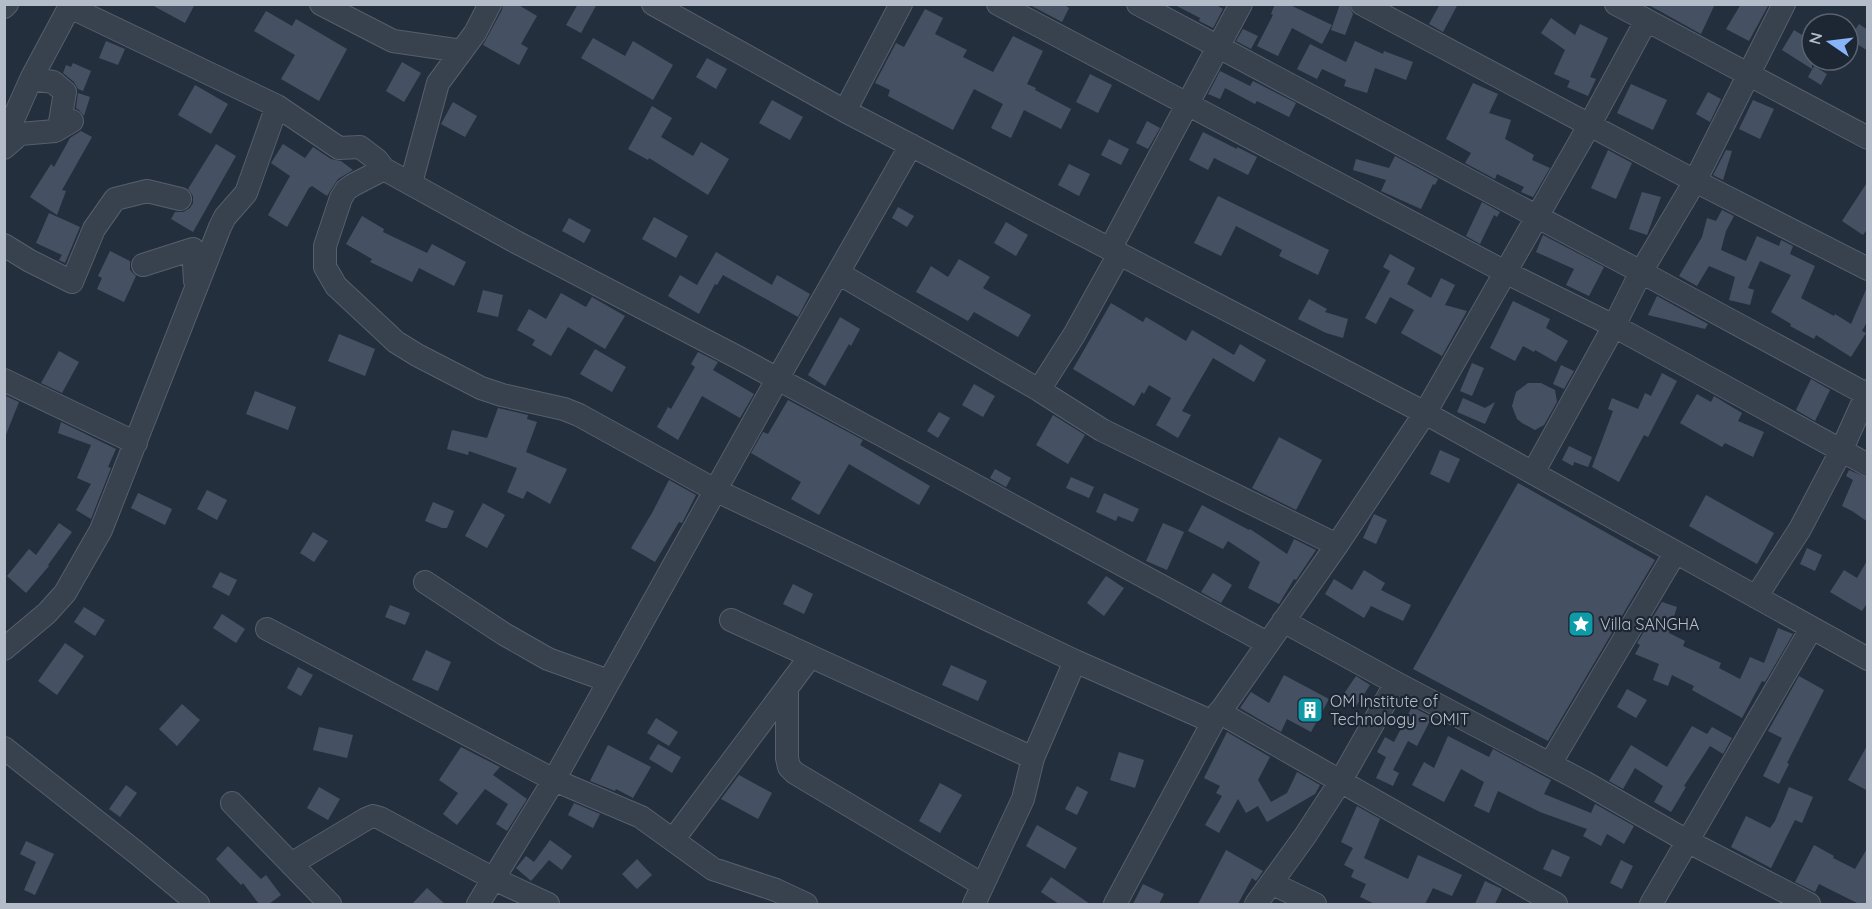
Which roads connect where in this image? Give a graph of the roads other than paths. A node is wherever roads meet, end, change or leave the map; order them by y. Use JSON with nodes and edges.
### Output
{"nodes":[{"id":1,"x":321,"y":4,"type":"edge"},
{"id":2,"x":490,"y":4,"type":"edge"},
{"id":3,"x":653,"y":4,"type":"edge"},
{"id":4,"x":901,"y":4,"type":"edge"},
{"id":5,"x":998,"y":4,"type":"edge"},
{"id":6,"x":1138,"y":4,"type":"edge"},
{"id":7,"x":1241,"y":4,"type":"edge"},
{"id":8,"x":1362,"y":4,"type":"edge"},
{"id":9,"x":1616,"y":4,"type":"edge"},
{"id":10,"x":1784,"y":4,"type":"edge"},
{"id":11,"x":70,"y":5,"type":"edge"},
{"id":12,"x":1646,"y":21,"type":"junction"},
{"id":13,"x":1219,"y":48,"type":"junction"},
{"id":14,"x":462,"y":51,"type":"junction"},
{"id":15,"x":1748,"y":74,"type":"junction"},
{"id":16,"x":31,"y":79,"type":"junction"},
{"id":17,"x":1188,"y":104,"type":"junction"},
{"id":18,"x":277,"y":106,"type":"junction"},
{"id":19,"x":845,"y":111,"type":"junction"},
{"id":20,"x":1590,"y":124,"type":"junction"},
{"id":21,"x":1868,"y":138,"type":"edge"},
{"id":22,"x":4,"y":140,"type":"edge"},
{"id":23,"x":911,"y":145,"type":"junction"},
{"id":24,"x":4,"y":148,"type":"edge"},
{"id":25,"x":384,"y":169,"type":"junction"},
{"id":26,"x":1695,"y":181,"type":"junction"},
{"id":27,"x":411,"y":183,"type":"junction"},
{"id":28,"x":180,"y":200,"type":"dead end"},
{"id":29,"x":1538,"y":217,"type":"junction"},
{"id":30,"x":4,"y":245,"type":"edge"},
{"id":31,"x":203,"y":246,"type":"junction"},
{"id":32,"x":1115,"y":252,"type":"junction"},
{"id":33,"x":143,"y":265,"type":"dead end"},
{"id":34,"x":1868,"y":269,"type":"edge"},
{"id":35,"x":1641,"y":272,"type":"junction"},
{"id":36,"x":838,"y":273,"type":"junction"},
{"id":37,"x":1506,"y":273,"type":"junction"},
{"id":38,"x":1614,"y":326,"type":"junction"},
{"id":39,"x":778,"y":378,"type":"junction"},
{"id":40,"x":4,"y":380,"type":"edge"},
{"id":41,"x":1039,"y":390,"type":"junction"},
{"id":42,"x":1867,"y":394,"type":"edge"},
{"id":43,"x":1425,"y":413,"type":"junction"},
{"id":44,"x":136,"y":442,"type":"junction"},
{"id":45,"x":1841,"y":451,"type":"junction"},
{"id":46,"x":1868,"y":465,"type":"edge"},
{"id":47,"x":1533,"y":473,"type":"junction"},
{"id":48,"x":715,"y":490,"type":"junction"},
{"id":49,"x":1337,"y":545,"type":"junction"},
{"id":50,"x":1675,"y":553,"type":"junction"},
{"id":51,"x":425,"y":582,"type":"dead end"},
{"id":52,"x":1756,"y":597,"type":"junction"},
{"id":53,"x":731,"y":620,"type":"dead end"},
{"id":54,"x":1283,"y":621,"type":"junction"},
{"id":55,"x":267,"y":629,"type":"dead end"},
{"id":56,"x":1811,"y":629,"type":"junction"},
{"id":57,"x":1267,"y":643,"type":"junction"},
{"id":58,"x":4,"y":649,"type":"edge"},
{"id":59,"x":810,"y":657,"type":"junction"},
{"id":60,"x":1868,"y":659,"type":"edge"},
{"id":61,"x":1075,"y":660,"type":"junction"},
{"id":62,"x":609,"y":681,"type":"junction"},
{"id":63,"x":1396,"y":684,"type":"junction"},
{"id":64,"x":787,"y":688,"type":"junction"},
{"id":65,"x":1216,"y":717,"type":"junction"},
{"id":66,"x":4,"y":748,"type":"edge"},
{"id":67,"x":1033,"y":758,"type":"junction"},
{"id":68,"x":1550,"y":764,"type":"junction"},
{"id":69,"x":554,"y":780,"type":"junction"},
{"id":70,"x":1340,"y":782,"type":"junction"},
{"id":71,"x":232,"y":803,"type":"dead end"},
{"id":72,"x":673,"y":840,"type":"junction"},
{"id":73,"x":1687,"y":841,"type":"junction"},
{"id":74,"x":291,"y":864,"type":"junction"},
{"id":75,"x":494,"y":879,"type":"junction"},
{"id":76,"x":1271,"y":883,"type":"junction"},
{"id":77,"x":978,"y":895,"type":"edge"},
{"id":78,"x":198,"y":904,"type":"edge"},
{"id":79,"x":330,"y":904,"type":"edge"},
{"id":80,"x":478,"y":904,"type":"edge"},
{"id":81,"x":548,"y":904,"type":"edge"},
{"id":82,"x":806,"y":904,"type":"edge"},
{"id":83,"x":1115,"y":904,"type":"edge"},
{"id":84,"x":1256,"y":904,"type":"edge"},
{"id":85,"x":1315,"y":904,"type":"edge"},
{"id":86,"x":1556,"y":904,"type":"edge"},
{"id":87,"x":1651,"y":904,"type":"edge"},
{"id":88,"x":1809,"y":904,"type":"edge"}],
"edges":[{"from":1,"to":14,"type":"street"},
{"from":2,"to":14,"type":"street"},
{"from":3,"to":19,"type":"street"},
{"from":4,"to":19,"type":"street"},
{"from":5,"to":17,"type":"street"},
{"from":6,"to":13,"type":"street"},
{"from":7,"to":13,"type":"street"},
{"from":8,"to":20,"type":"street"},
{"from":9,"to":12,"type":"street"},
{"from":10,"to":15,"type":"street"},
{"from":11,"to":16,"type":"street"},
{"from":11,"to":18,"type":"street"},
{"from":12,"to":15,"type":"street"},
{"from":12,"to":20,"type":"street"},
{"from":13,"to":17,"type":"street"},
{"from":13,"to":29,"type":"street"},
{"from":14,"to":27,"type":"street"},
{"from":15,"to":21,"type":"street"},
{"from":15,"to":26,"type":"street"},
{"from":16,"to":22,"type":"street"},
{"from":16,"to":24,"type":"street"},
{"from":17,"to":32,"type":"street"},
{"from":17,"to":37,"type":"street"},
{"from":18,"to":25,"type":"street"},
{"from":18,"to":31,"type":"street"},
{"from":19,"to":23,"type":"street"},
{"from":20,"to":26,"type":"street"},
{"from":20,"to":29,"type":"street"},
{"from":23,"to":32,"type":"street"},
{"from":23,"to":36,"type":"street"},
{"from":25,"to":27,"type":"street"},
{"from":25,"to":48,"type":"street"},
{"from":26,"to":34,"type":"street"},
{"from":26,"to":35,"type":"street"},
{"from":27,"to":39,"type":"street"},
{"from":28,"to":30,"type":"street"},
{"from":29,"to":35,"type":"street"},
{"from":29,"to":37,"type":"street"},
{"from":31,"to":33,"type":"street"},
{"from":31,"to":44,"type":"street"},
{"from":32,"to":41,"type":"street"},
{"from":32,"to":43,"type":"street"},
{"from":35,"to":38,"type":"street"},
{"from":35,"to":42,"type":"street"},
{"from":36,"to":39,"type":"street"},
{"from":36,"to":41,"type":"street"},
{"from":37,"to":38,"type":"street"},
{"from":37,"to":43,"type":"street"},
{"from":38,"to":45,"type":"street"},
{"from":38,"to":47,"type":"street"},
{"from":39,"to":48,"type":"street"},
{"from":39,"to":57,"type":"street"},
{"from":40,"to":44,"type":"street"},
{"from":41,"to":49,"type":"street"},
{"from":42,"to":45,"type":"street"},
{"from":43,"to":47,"type":"street"},
{"from":43,"to":49,"type":"street"},
{"from":44,"to":58,"type":"street"},
{"from":45,"to":46,"type":"street"},
{"from":45,"to":52,"type":"street"},
{"from":47,"to":50,"type":"street"},
{"from":48,"to":61,"type":"street"},
{"from":48,"to":62,"type":"street"},
{"from":49,"to":54,"type":"street"},
{"from":50,"to":52,"type":"street"},
{"from":50,"to":68,"type":"street"},
{"from":51,"to":62,"type":"street"},
{"from":52,"to":56,"type":"street"},
{"from":53,"to":59,"type":"street"},
{"from":54,"to":57,"type":"street"},
{"from":54,"to":63,"type":"street"},
{"from":55,"to":69,"type":"street"},
{"from":56,"to":60,"type":"street"},
{"from":56,"to":73,"type":"street"},
{"from":57,"to":65,"type":"street"},
{"from":59,"to":64,"type":"street"},
{"from":59,"to":67,"type":"street"},
{"from":61,"to":65,"type":"street"},
{"from":61,"to":67,"type":"street"},
{"from":62,"to":69,"type":"street"},
{"from":63,"to":68,"type":"street"},
{"from":63,"to":70,"type":"street"},
{"from":64,"to":72,"type":"street"},
{"from":64,"to":77,"type":"street"},
{"from":65,"to":70,"type":"street"},
{"from":65,"to":83,"type":"street"},
{"from":66,"to":78,"type":"street"},
{"from":67,"to":77,"type":"street"},
{"from":68,"to":73,"type":"street"},
{"from":69,"to":72,"type":"street"},
{"from":69,"to":75,"type":"street"},
{"from":70,"to":76,"type":"street"},
{"from":70,"to":86,"type":"street"},
{"from":71,"to":74,"type":"street"},
{"from":72,"to":82,"type":"street"},
{"from":73,"to":87,"type":"street"},
{"from":73,"to":88,"type":"street"},
{"from":74,"to":75,"type":"street"},
{"from":74,"to":79,"type":"street"},
{"from":75,"to":80,"type":"street"},
{"from":75,"to":81,"type":"street"},
{"from":76,"to":84,"type":"street"},
{"from":76,"to":85,"type":"street"}]}
